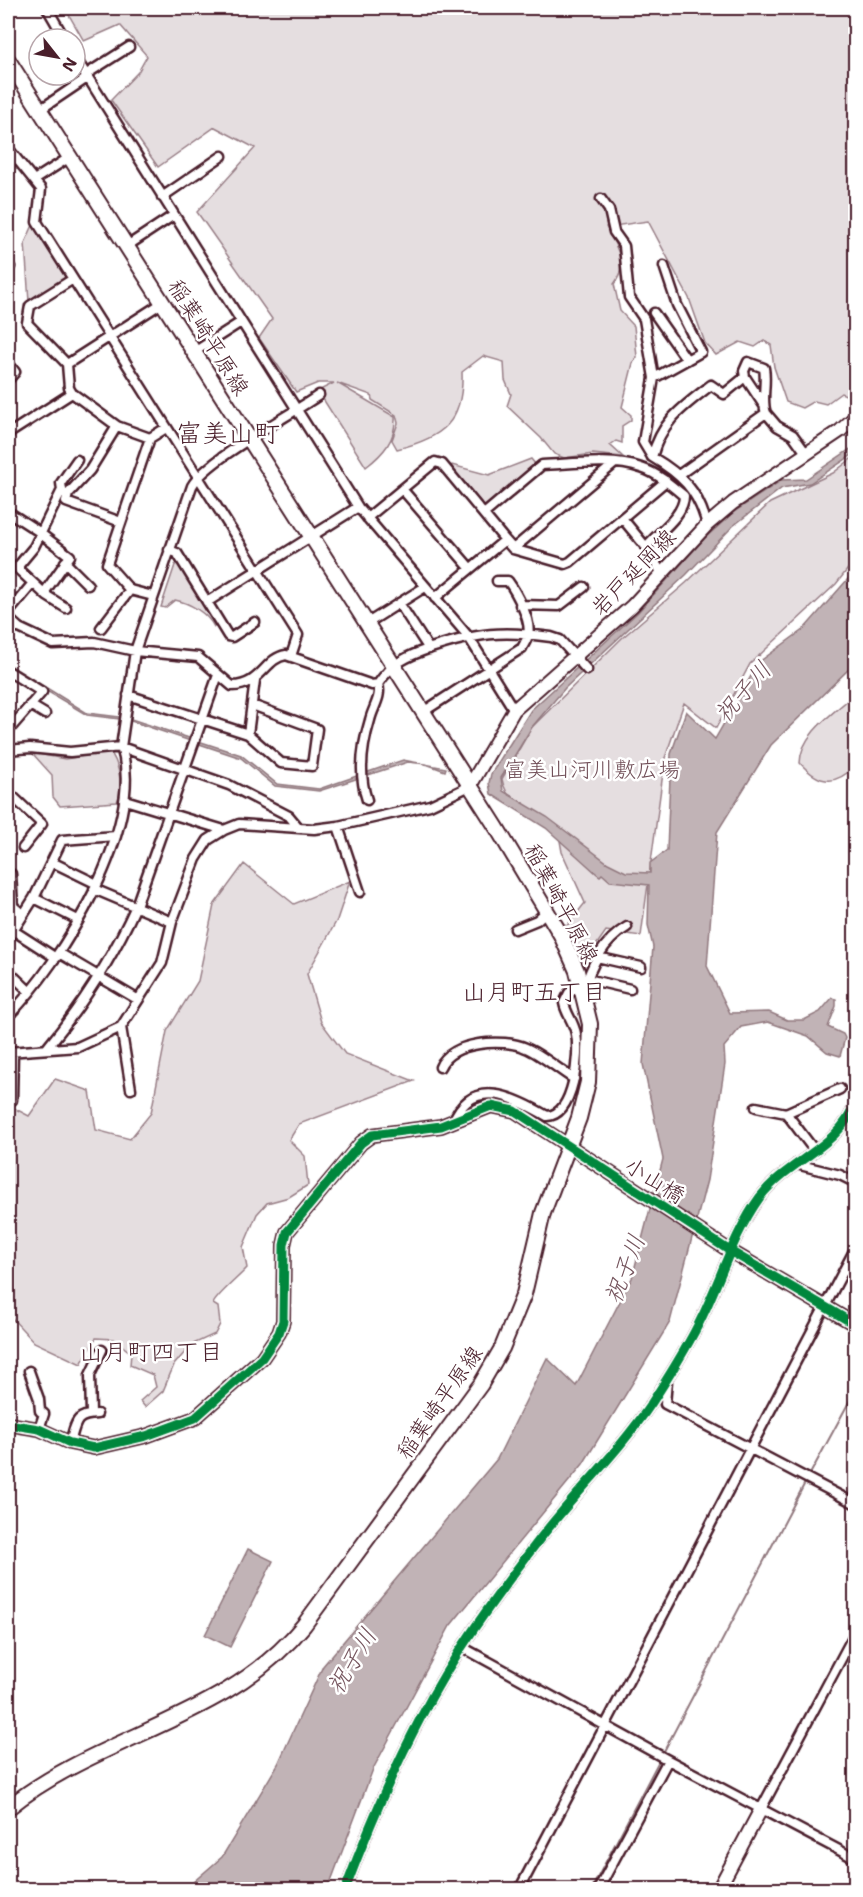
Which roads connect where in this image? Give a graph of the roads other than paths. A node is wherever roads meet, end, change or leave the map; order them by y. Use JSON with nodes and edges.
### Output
{"nodes":[{"id":1,"x":47,"y":8,"type":"edge"},
{"id":2,"x":58,"y":27,"type":"edge"},
{"id":3,"x":129,"y":47,"type":"dead end"},
{"id":4,"x":8,"y":61,"type":"edge"},
{"id":5,"x":87,"y":76,"type":"edge"},
{"id":6,"x":87,"y":79,"type":"edge"},
{"id":7,"x":72,"y":87,"type":"edge"},
{"id":8,"x":41,"y":109,"type":"junction"},
{"id":9,"x":8,"y":148,"type":"edge"},
{"id":10,"x":222,"y":156,"type":"dead end"},
{"id":11,"x":70,"y":157,"type":"junction"},
{"id":12,"x":34,"y":180,"type":"junction"},
{"id":13,"x":162,"y":197,"type":"junction"},
{"id":14,"x":601,"y":199,"type":"dead end"},
{"id":15,"x":174,"y":215,"type":"junction"},
{"id":16,"x":8,"y":217,"type":"edge"},
{"id":17,"x":8,"y":222,"type":"edge"},
{"id":18,"x":127,"y":246,"type":"junction"},
{"id":19,"x":664,"y":266,"type":"dead end"},
{"id":20,"x":73,"y":279,"type":"junction"},
{"id":21,"x":162,"y":303,"type":"junction"},
{"id":22,"x":654,"y":313,"type":"dead end"},
{"id":23,"x":241,"y":322,"type":"junction"},
{"id":24,"x":109,"y":337,"type":"junction"},
{"id":25,"x":194,"y":352,"type":"junction"},
{"id":26,"x":687,"y":360,"type":"junction"},
{"id":27,"x":8,"y":363,"type":"edge"},
{"id":28,"x":67,"y":364,"type":"junction"},
{"id":29,"x":745,"y":377,"type":"junction"},
{"id":30,"x":654,"y":378,"type":"junction"},
{"id":31,"x":8,"y":380,"type":"edge"},
{"id":32,"x":72,"y":393,"type":"junction"},
{"id":33,"x":319,"y":395,"type":"dead end"},
{"id":34,"x":765,"y":409,"type":"junction"},
{"id":35,"x":296,"y":411,"type":"junction"},
{"id":36,"x":855,"y":416,"type":"edge"},
{"id":37,"x":117,"y":426,"type":"junction"},
{"id":38,"x":166,"y":428,"type":"junction"},
{"id":39,"x":8,"y":434,"type":"edge"},
{"id":40,"x":150,"y":438,"type":"junction"},
{"id":41,"x":250,"y":440,"type":"junction"},
{"id":42,"x":806,"y":453,"type":"junction"},
{"id":43,"x":652,"y":457,"type":"junction"},
{"id":44,"x":77,"y":460,"type":"dead end"},
{"id":45,"x":614,"y":464,"type":"junction"},
{"id":46,"x":680,"y":474,"type":"junction"},
{"id":47,"x":197,"y":476,"type":"junction"},
{"id":48,"x":666,"y":481,"type":"junction"},
{"id":49,"x":402,"y":489,"type":"junction"},
{"id":50,"x":358,"y":507,"type":"junction"},
{"id":51,"x":10,"y":513,"type":"dead end"},
{"id":52,"x":484,"y":514,"type":"junction"},
{"id":53,"x":367,"y":518,"type":"junction"},
{"id":54,"x":622,"y":518,"type":"junction"},
{"id":55,"x":121,"y":522,"type":"junction"},
{"id":56,"x":707,"y":525,"type":"junction"},
{"id":57,"x":41,"y":533,"type":"junction"},
{"id":58,"x":310,"y":536,"type":"junction"},
{"id":59,"x":505,"y":540,"type":"junction"},
{"id":60,"x":646,"y":547,"type":"junction"},
{"id":61,"x":513,"y":549,"type":"junction"},
{"id":62,"x":169,"y":550,"type":"junction"},
{"id":63,"x":65,"y":562,"type":"junction"},
{"id":64,"x":470,"y":568,"type":"junction"},
{"id":65,"x":256,"y":571,"type":"junction"},
{"id":66,"x":662,"y":574,"type":"junction"},
{"id":67,"x":497,"y":581,"type":"dead end"},
{"id":68,"x":33,"y":583,"type":"junction"},
{"id":69,"x":88,"y":585,"type":"dead end"},
{"id":70,"x":425,"y":586,"type":"junction"},
{"id":71,"x":584,"y":587,"type":"dead end"},
{"id":72,"x":130,"y":590,"type":"junction"},
{"id":73,"x":44,"y":593,"type":"junction"},
{"id":74,"x":153,"y":596,"type":"junction"},
{"id":75,"x":435,"y":598,"type":"junction"},
{"id":76,"x":207,"y":602,"type":"junction"},
{"id":77,"x":399,"y":603,"type":"junction"},
{"id":78,"x":520,"y":605,"type":"junction"},
{"id":79,"x":66,"y":608,"type":"dead end"},
{"id":80,"x":8,"y":613,"type":"edge"},
{"id":81,"x":8,"y":618,"type":"edge"},
{"id":82,"x":255,"y":622,"type":"dead end"},
{"id":83,"x":366,"y":624,"type":"junction"},
{"id":84,"x":101,"y":628,"type":"dead end"},
{"id":85,"x":529,"y":634,"type":"junction"},
{"id":86,"x":468,"y":636,"type":"junction"},
{"id":87,"x":429,"y":649,"type":"junction"},
{"id":88,"x":135,"y":651,"type":"junction"},
{"id":89,"x":291,"y":656,"type":"junction"},
{"id":90,"x":576,"y":657,"type":"junction"},
{"id":91,"x":393,"y":666,"type":"junction"},
{"id":92,"x":489,"y":670,"type":"junction"},
{"id":93,"x":587,"y":670,"type":"dead end"},
{"id":94,"x":8,"y":671,"type":"edge"},
{"id":95,"x":218,"y":675,"type":"junction"},
{"id":96,"x":255,"y":680,"type":"junction"},
{"id":97,"x":378,"y":684,"type":"junction"},
{"id":98,"x":128,"y":695,"type":"junction"},
{"id":99,"x":30,"y":705,"type":"junction"},
{"id":100,"x":252,"y":705,"type":"junction"},
{"id":101,"x":514,"y":710,"type":"junction"},
{"id":102,"x":423,"y":712,"type":"junction"},
{"id":103,"x":45,"y":714,"type":"dead end"},
{"id":104,"x":203,"y":718,"type":"junction"},
{"id":105,"x":8,"y":731,"type":"edge"},
{"id":106,"x":248,"y":734,"type":"junction"},
{"id":107,"x":121,"y":747,"type":"junction"},
{"id":108,"x":8,"y":750,"type":"edge"},
{"id":109,"x":184,"y":770,"type":"junction"},
{"id":110,"x":470,"y":786,"type":"junction"},
{"id":111,"x":8,"y":796,"type":"edge"},
{"id":112,"x":125,"y":800,"type":"junction"},
{"id":113,"x":367,"y":800,"type":"dead end"},
{"id":114,"x":170,"y":813,"type":"junction"},
{"id":115,"x":338,"y":826,"type":"junction"},
{"id":116,"x":299,"y":828,"type":"junction"},
{"id":117,"x":224,"y":830,"type":"junction"},
{"id":118,"x":116,"y":836,"type":"junction"},
{"id":119,"x":23,"y":848,"type":"dead end"},
{"id":120,"x":52,"y":862,"type":"junction"},
{"id":121,"x":8,"y":873,"type":"edge"},
{"id":122,"x":95,"y":887,"type":"junction"},
{"id":123,"x":360,"y":892,"type":"dead end"},
{"id":124,"x":34,"y":898,"type":"junction"},
{"id":125,"x":136,"y":906,"type":"junction"},
{"id":126,"x":546,"y":911,"type":"junction"},
{"id":127,"x":78,"y":920,"type":"junction"},
{"id":128,"x":172,"y":922,"type":"junction"},
{"id":129,"x":627,"y":927,"type":"dead end"},
{"id":130,"x":515,"y":929,"type":"dead end"},
{"id":131,"x":11,"y":932,"type":"edge"},
{"id":132,"x":8,"y":939,"type":"edge"},
{"id":133,"x":58,"y":956,"type":"junction"},
{"id":134,"x":597,"y":957,"type":"junction"},
{"id":135,"x":641,"y":967,"type":"dead end"},
{"id":136,"x":8,"y":970,"type":"edge"},
{"id":137,"x":100,"y":977,"type":"junction"},
{"id":138,"x":584,"y":985,"type":"junction"},
{"id":139,"x":630,"y":989,"type":"dead end"},
{"id":140,"x":30,"y":992,"type":"junction"},
{"id":141,"x":137,"y":999,"type":"junction"},
{"id":142,"x":8,"y":1016,"type":"edge"},
{"id":143,"x":121,"y":1027,"type":"junction"},
{"id":144,"x":47,"y":1048,"type":"junction"},
{"id":145,"x":10,"y":1052,"type":"edge"},
{"id":146,"x":440,"y":1066,"type":"dead end"},
{"id":147,"x":574,"y":1079,"type":"junction"},
{"id":148,"x":130,"y":1089,"type":"dead end"},
{"id":149,"x":840,"y":1089,"type":"dead end"},
{"id":150,"x":12,"y":1100,"type":"dead end"},
{"id":151,"x":855,"y":1101,"type":"edge"},
{"id":152,"x":518,"y":1106,"type":"junction"},
{"id":153,"x":756,"y":1107,"type":"dead end"},
{"id":154,"x":786,"y":1113,"type":"junction"},
{"id":155,"x":572,"y":1150,"type":"junction"},
{"id":156,"x":814,"y":1150,"type":"junction"},
{"id":157,"x":796,"y":1164,"type":"junction"},
{"id":158,"x":855,"y":1184,"type":"edge"},
{"id":159,"x":855,"y":1247,"type":"edge"},
{"id":160,"x":730,"y":1251,"type":"junction"},
{"id":161,"x":825,"y":1308,"type":"junction"},
{"id":162,"x":855,"y":1325,"type":"edge"},
{"id":163,"x":102,"y":1350,"type":"dead end"},
{"id":164,"x":29,"y":1371,"type":"dead end"},
{"id":165,"x":668,"y":1377,"type":"junction"},
{"id":166,"x":8,"y":1425,"type":"edge"},
{"id":167,"x":39,"y":1429,"type":"junction"},
{"id":168,"x":70,"y":1443,"type":"junction"},
{"id":169,"x":751,"y":1449,"type":"junction"},
{"id":170,"x":855,"y":1504,"type":"edge"},
{"id":171,"x":855,"y":1631,"type":"edge"},
{"id":172,"x":462,"y":1647,"type":"junction"},
{"id":173,"x":605,"y":1725,"type":"junction"},
{"id":174,"x":666,"y":1759,"type":"junction"},
{"id":175,"x":8,"y":1808,"type":"edge"},
{"id":176,"x":761,"y":1809,"type":"junction"},
{"id":177,"x":855,"y":1859,"type":"edge"},
{"id":178,"x":345,"y":1890,"type":"edge"},
{"id":179,"x":519,"y":1890,"type":"edge"},
{"id":180,"x":598,"y":1890,"type":"edge"},
{"id":181,"x":718,"y":1890,"type":"edge"}],
"edges":[{"from":1,"to":2,"type":"street"},
{"from":3,"to":5,"type":"street"},
{"from":4,"to":8,"type":"main road","name":"稲葉崎平原線"},
{"from":6,"to":13,"type":"street"},
{"from":7,"to":8,"type":"street"},
{"from":8,"to":11,"type":"main road","name":"稲葉崎平原線"},
{"from":9,"to":12,"type":"street"},
{"from":10,"to":13,"type":"street"},
{"from":11,"to":12,"type":"street"},
{"from":11,"to":18,"type":"main road","name":"稲葉崎平原線"},
{"from":12,"to":20,"type":"street"},
{"from":13,"to":15,"type":"street"},
{"from":14,"to":30,"type":"street"},
{"from":15,"to":18,"type":"street"},
{"from":15,"to":23,"type":"street"},
{"from":16,"to":17,"type":"street"},
{"from":18,"to":21,"type":"main road","name":"稲葉崎平原線"},
{"from":19,"to":26,"type":"street"},
{"from":20,"to":24,"type":"street"},
{"from":20,"to":28,"type":"street"},
{"from":21,"to":24,"type":"street"},
{"from":21,"to":25,"type":"main road","name":"稲葉崎平原線"},
{"from":22,"to":26,"type":"street"},
{"from":23,"to":25,"type":"street"},
{"from":23,"to":35,"type":"street"},
{"from":24,"to":28,"type":"street"},
{"from":24,"to":38,"type":"street"},
{"from":25,"to":41,"type":"main road","name":"稲葉崎平原線"},
{"from":26,"to":30,"type":"street"},
{"from":27,"to":31,"type":"street"},
{"from":28,"to":32,"type":"street"},
{"from":29,"to":34,"type":"street"},
{"from":29,"to":34,"type":"street"},
{"from":29,"to":43,"type":"street"},
{"from":30,"to":43,"type":"street"},
{"from":32,"to":37,"type":"street"},
{"from":32,"to":39,"type":"street"},
{"from":33,"to":35,"type":"street"},
{"from":34,"to":42,"type":"street"},
{"from":34,"to":46,"type":"street"},
{"from":35,"to":41,"type":"street"},
{"from":35,"to":50,"type":"street"},
{"from":36,"to":42,"type":"street","name":"岩戸延岡線"},
{"from":37,"to":40,"type":"street"},
{"from":37,"to":55,"type":"street"},
{"from":38,"to":40,"type":"street"},
{"from":38,"to":47,"type":"street"},
{"from":40,"to":55,"type":"street"},
{"from":41,"to":47,"type":"street"},
{"from":41,"to":58,"type":"main road","name":"稲葉崎平原線"},
{"from":42,"to":56,"type":"street","name":"岩戸延岡線"},
{"from":43,"to":46,"type":"street"},
{"from":44,"to":57,"type":"street"},
{"from":45,"to":48,"type":"street"},
{"from":45,"to":52,"type":"street"},
{"from":45,"to":61,"type":"street"},
{"from":46,"to":56,"type":"street"},
{"from":47,"to":62,"type":"street"},
{"from":47,"to":65,"type":"street"},
{"from":48,"to":54,"type":"street"},
{"from":48,"to":60,"type":"street"},
{"from":49,"to":52,"type":"street"},
{"from":49,"to":53,"type":"street"},
{"from":49,"to":64,"type":"street"},
{"from":50,"to":53,"type":"street"},
{"from":50,"to":58,"type":"street"},
{"from":51,"to":57,"type":"street"},
{"from":52,"to":59,"type":"street"},
{"from":53,"to":70,"type":"street"},
{"from":54,"to":60,"type":"street"},
{"from":54,"to":61,"type":"street"},
{"from":55,"to":72,"type":"street"},
{"from":56,"to":66,"type":"street","name":"岩戸延岡線"},
{"from":57,"to":63,"type":"street"},
{"from":57,"to":68,"type":"street"},
{"from":58,"to":65,"type":"street"},
{"from":58,"to":83,"type":"main road","name":"稲葉崎平原線"},
{"from":59,"to":61,"type":"street"},
{"from":59,"to":64,"type":"street"},
{"from":60,"to":66,"type":"street"},
{"from":62,"to":74,"type":"street"},
{"from":62,"to":76,"type":"street"},
{"from":63,"to":69,"type":"street"},
{"from":63,"to":73,"type":"street"},
{"from":64,"to":75,"type":"street"},
{"from":65,"to":76,"type":"street"},
{"from":65,"to":89,"type":"street"},
{"from":66,"to":90,"type":"street","name":"岩戸延岡線"},
{"from":67,"to":78,"type":"street"},
{"from":68,"to":73,"type":"street"},
{"from":68,"to":80,"type":"street"},
{"from":70,"to":75,"type":"street"},
{"from":70,"to":77,"type":"street"},
{"from":71,"to":78,"type":"street"},
{"from":72,"to":74,"type":"street"},
{"from":72,"to":84,"type":"street"},
{"from":73,"to":79,"type":"street"},
{"from":74,"to":88,"type":"street"},
{"from":75,"to":86,"type":"street"},
{"from":76,"to":82,"type":"street"},
{"from":77,"to":83,"type":"street"},
{"from":77,"to":87,"type":"street"},
{"from":78,"to":85,"type":"street"},
{"from":81,"to":88,"type":"street"},
{"from":83,"to":91,"type":"main road","name":"稲葉崎平原線"},
{"from":85,"to":86,"type":"street"},
{"from":85,"to":90,"type":"street"},
{"from":85,"to":92,"type":"street"},
{"from":86,"to":87,"type":"street"},
{"from":86,"to":92,"type":"street"},
{"from":87,"to":91,"type":"street"},
{"from":88,"to":95,"type":"street"},
{"from":88,"to":98,"type":"street"},
{"from":89,"to":96,"type":"street"},
{"from":89,"to":97,"type":"street"},
{"from":90,"to":93,"type":"street"},
{"from":90,"to":101,"type":"street","name":"岩戸延岡線"},
{"from":91,"to":97,"type":"street"},
{"from":91,"to":102,"type":"main road","name":"稲葉崎平原線"},
{"from":92,"to":101,"type":"street"},
{"from":92,"to":102,"type":"street"},
{"from":94,"to":99,"type":"street"},
{"from":95,"to":96,"type":"street"},
{"from":95,"to":104,"type":"street"},
{"from":96,"to":100,"type":"street"},
{"from":97,"to":113,"type":"street"},
{"from":98,"to":104,"type":"street"},
{"from":98,"to":107,"type":"street"},
{"from":99,"to":103,"type":"street"},
{"from":99,"to":105,"type":"street"},
{"from":100,"to":106,"type":"street"},
{"from":100,"to":106,"type":"street"},
{"from":101,"to":110,"type":"street","name":"岩戸延岡線"},
{"from":102,"to":110,"type":"main road","name":"稲葉崎平原線"},
{"from":104,"to":106,"type":"street"},
{"from":104,"to":109,"type":"street"},
{"from":107,"to":108,"type":"street"},
{"from":107,"to":109,"type":"street"},
{"from":107,"to":112,"type":"street"},
{"from":109,"to":114,"type":"street"},
{"from":109,"to":116,"type":"street"},
{"from":110,"to":115,"type":"street"},
{"from":110,"to":126,"type":"main road","name":"稲葉崎平原線"},
{"from":111,"to":119,"type":"street"},
{"from":112,"to":114,"type":"street"},
{"from":112,"to":118,"type":"street"},
{"from":114,"to":117,"type":"street"},
{"from":114,"to":125,"type":"street"},
{"from":115,"to":116,"type":"street"},
{"from":115,"to":123,"type":"street"},
{"from":116,"to":117,"type":"street"},
{"from":117,"to":128,"type":"street"},
{"from":118,"to":120,"type":"street"},
{"from":118,"to":122,"type":"street"},
{"from":120,"to":122,"type":"street"},
{"from":120,"to":124,"type":"street"},
{"from":121,"to":131,"type":"street"},
{"from":122,"to":125,"type":"street"},
{"from":122,"to":127,"type":"street"},
{"from":124,"to":127,"type":"street"},
{"from":124,"to":131,"type":"street"},
{"from":125,"to":128,"type":"street"},
{"from":125,"to":137,"type":"street"},
{"from":126,"to":130,"type":"street"},
{"from":126,"to":138,"type":"main road","name":"稲葉崎平原線"},
{"from":127,"to":133,"type":"street"},
{"from":128,"to":141,"type":"street"},
{"from":129,"to":134,"type":"street"},
{"from":131,"to":132,"type":"street"},
{"from":131,"to":133,"type":"street"},
{"from":133,"to":137,"type":"street"},
{"from":133,"to":140,"type":"street"},
{"from":134,"to":135,"type":"street"},
{"from":134,"to":138,"type":"street"},
{"from":136,"to":140,"type":"street"},
{"from":137,"to":141,"type":"street"},
{"from":137,"to":144,"type":"street"},
{"from":138,"to":139,"type":"street"},
{"from":138,"to":147,"type":"street"},
{"from":138,"to":155,"type":"main road","name":"稲葉崎平原線"},
{"from":140,"to":142,"type":"street"},
{"from":141,"to":143,"type":"street"},
{"from":143,"to":144,"type":"street"},
{"from":143,"to":148,"type":"street"},
{"from":144,"to":145,"type":"street"},
{"from":145,"to":150,"type":"street"},
{"from":146,"to":147,"type":"street"},
{"from":147,"to":152,"type":"street"},
{"from":149,"to":154,"type":"street"},
{"from":151,"to":156,"type":"street"},
{"from":152,"to":155,"type":"street","name":"小山橋"},
{"from":152,"to":168,"type":"street"},
{"from":153,"to":154,"type":"street"},
{"from":154,"to":156,"type":"street"},
{"from":155,"to":160,"type":"street","name":"小山橋"},
{"from":155,"to":175,"type":"main road","name":"稲葉崎平原線"},
{"from":156,"to":157,"type":"street"},
{"from":157,"to":158,"type":"street"},
{"from":157,"to":160,"type":"street"},
{"from":159,"to":161,"type":"street"},
{"from":160,"to":161,"type":"street","name":"小山橋"},
{"from":160,"to":165,"type":"street"},
{"from":161,"to":162,"type":"street","name":"小山橋"},
{"from":161,"to":169,"type":"street"},
{"from":163,"to":168,"type":"street"},
{"from":164,"to":167,"type":"street"},
{"from":165,"to":169,"type":"street"},
{"from":165,"to":172,"type":"street"},
{"from":166,"to":167,"type":"street"},
{"from":167,"to":168,"type":"street"},
{"from":169,"to":170,"type":"street"},
{"from":169,"to":173,"type":"street"},
{"from":171,"to":176,"type":"street"},
{"from":172,"to":173,"type":"street"},
{"from":172,"to":178,"type":"street"},
{"from":173,"to":174,"type":"street"},
{"from":173,"to":179,"type":"street"},
{"from":174,"to":176,"type":"street"},
{"from":174,"to":180,"type":"street"},
{"from":176,"to":177,"type":"street"},
{"from":176,"to":181,"type":"street"}]}
